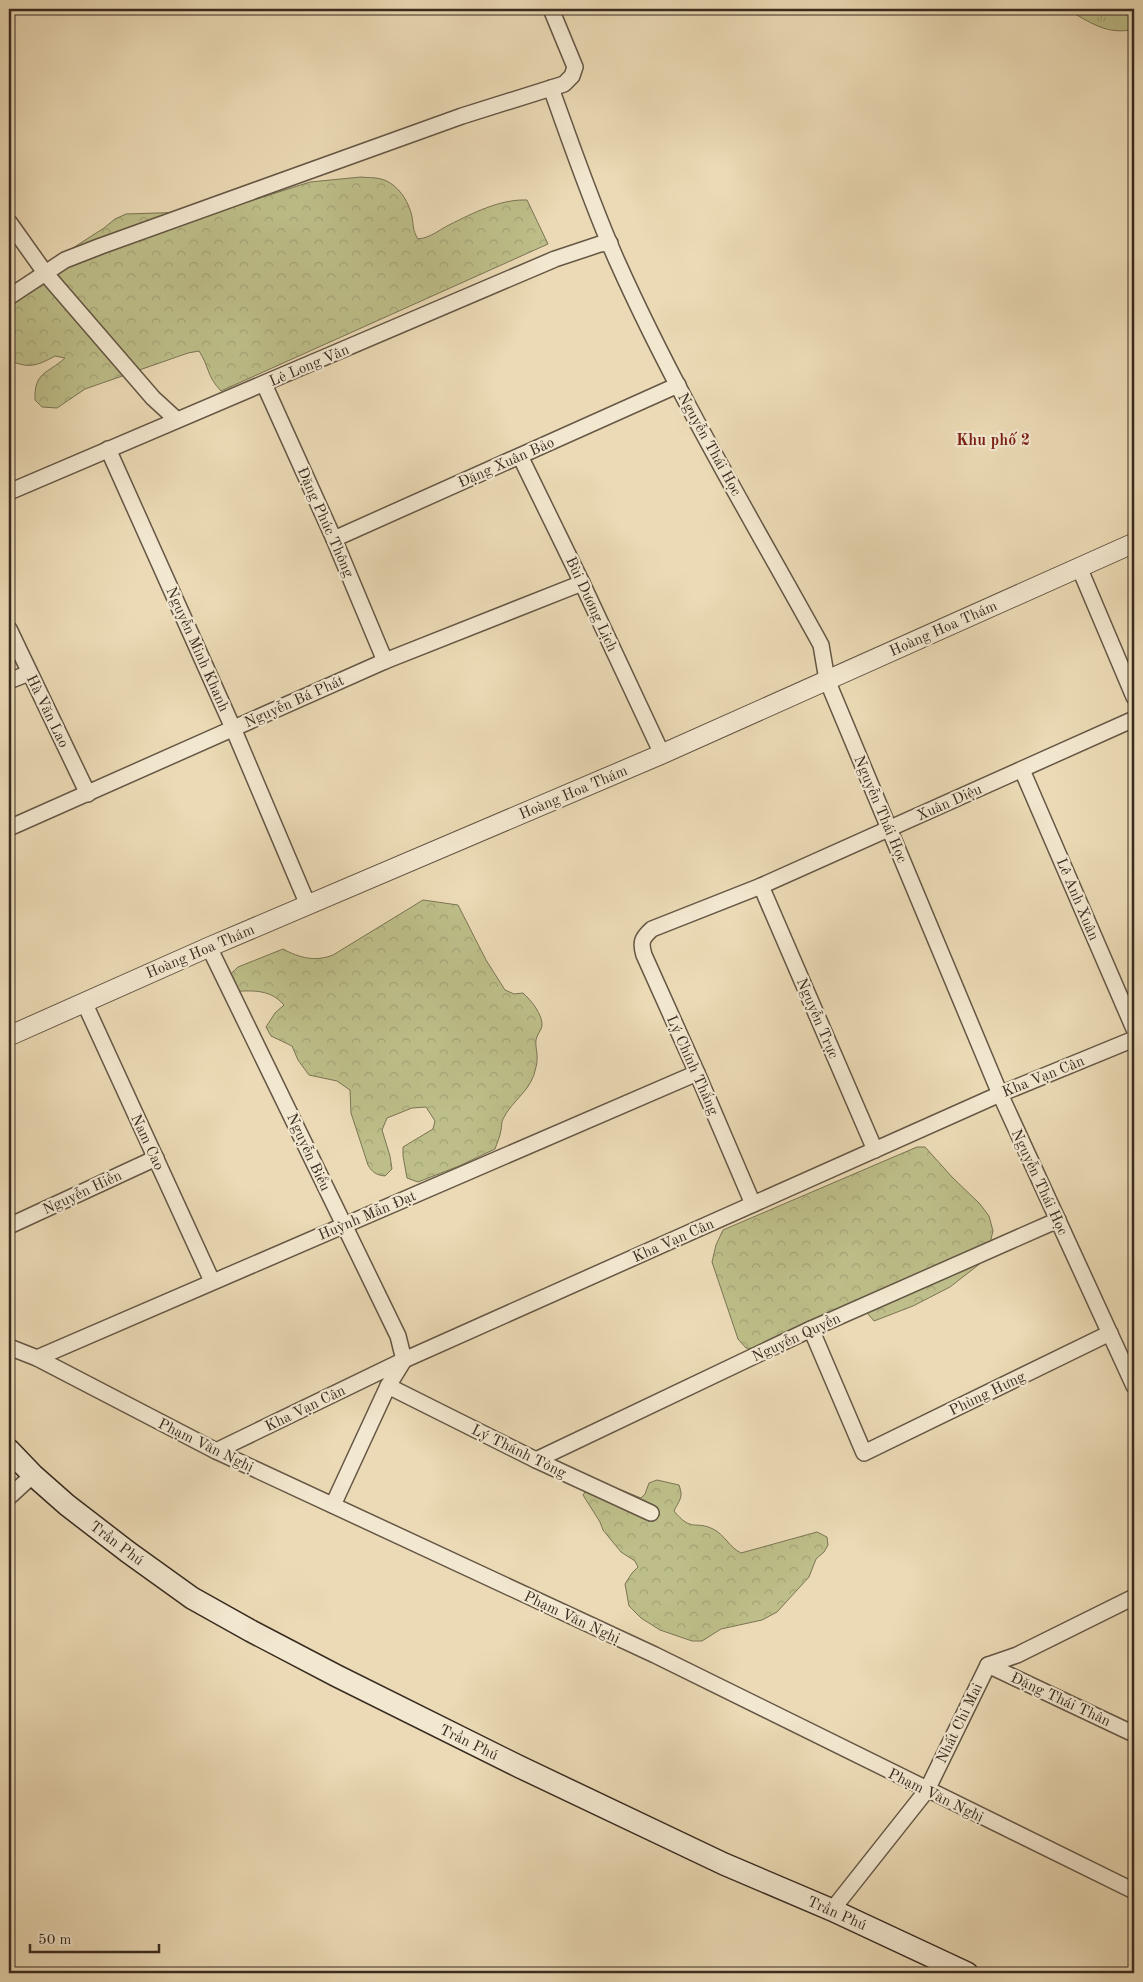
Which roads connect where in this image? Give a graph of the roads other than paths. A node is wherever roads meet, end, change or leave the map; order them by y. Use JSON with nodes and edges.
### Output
{"nodes":[{"id":1,"x":551,"y":9,"type":"edge"},
{"id":2,"x":551,"y":88,"type":"junction"},
{"id":3,"x":9,"y":222,"type":"edge"},
{"id":4,"x":610,"y":243,"type":"junction"},
{"id":5,"x":46,"y":274,"type":"junction"},
{"id":6,"x":9,"y":297,"type":"edge"},
{"id":7,"x":264,"y":384,"type":"junction"},
{"id":8,"x":678,"y":385,"type":"junction"},
{"id":9,"x":177,"y":420,"type":"junction"},
{"id":10,"x":108,"y":449,"type":"junction"},
{"id":11,"x":520,"y":456,"type":"junction"},
{"id":12,"x":9,"y":492,"type":"edge"},
{"id":13,"x":334,"y":539,"type":"junction"},
{"id":14,"x":1134,"y":543,"type":"edge"},
{"id":15,"x":1079,"y":567,"type":"junction"},
{"id":16,"x":582,"y":583,"type":"junction"},
{"id":17,"x":9,"y":629,"type":"edge"},
{"id":18,"x":385,"y":661,"type":"junction"},
{"id":19,"x":29,"y":673,"type":"junction"},
{"id":20,"x":827,"y":680,"type":"junction"},
{"id":21,"x":9,"y":681,"type":"edge"},
{"id":22,"x":1134,"y":697,"type":"edge"},
{"id":23,"x":1134,"y":719,"type":"edge"},
{"id":24,"x":233,"y":728,"type":"junction"},
{"id":25,"x":662,"y":754,"type":"junction"},
{"id":26,"x":1022,"y":770,"type":"junction"},
{"id":27,"x":88,"y":794,"type":"junction"},
{"id":28,"x":9,"y":828,"type":"edge"},
{"id":29,"x":889,"y":829,"type":"junction"},
{"id":30,"x":762,"y":886,"type":"junction"},
{"id":31,"x":308,"y":905,"type":"junction"},
{"id":32,"x":652,"y":929,"type":"joint"},
{"id":33,"x":209,"y":947,"type":"junction"},
{"id":34,"x":84,"y":1002,"type":"junction"},
{"id":35,"x":1134,"y":1029,"type":"edge"},
{"id":36,"x":9,"y":1036,"type":"edge"},
{"id":37,"x":1134,"y":1039,"type":"edge"},
{"id":38,"x":697,"y":1073,"type":"junction"},
{"id":39,"x":1000,"y":1094,"type":"junction"},
{"id":40,"x":875,"y":1150,"type":"junction"},
{"id":41,"x":156,"y":1158,"type":"junction"},
{"id":42,"x":753,"y":1204,"type":"junction"},
{"id":43,"x":1058,"y":1220,"type":"junction"},
{"id":44,"x":344,"y":1225,"type":"junction"},
{"id":45,"x":9,"y":1226,"type":"edge"},
{"id":46,"x":212,"y":1281,"type":"junction"},
{"id":47,"x":811,"y":1329,"type":"junction"},
{"id":48,"x":1110,"y":1333,"type":"junction"},
{"id":49,"x":9,"y":1347,"type":"edge"},
{"id":50,"x":37,"y":1358,"type":"junction"},
{"id":51,"x":404,"y":1360,"type":"junction"},
{"id":52,"x":388,"y":1386,"type":"junction"},
{"id":53,"x":1134,"y":1386,"type":"edge"},
{"id":54,"x":9,"y":1450,"type":"edge"},
{"id":55,"x":216,"y":1452,"type":"junction"},
{"id":56,"x":536,"y":1460,"type":"junction"},
{"id":57,"x":33,"y":1475,"type":"junction"},
{"id":58,"x":9,"y":1497,"type":"edge"},
{"id":59,"x":333,"y":1505,"type":"junction"},
{"id":60,"x":651,"y":1514,"type":"dead end"},
{"id":61,"x":1134,"y":1597,"type":"edge"},
{"id":62,"x":988,"y":1665,"type":"junction"},
{"id":63,"x":1134,"y":1734,"type":"edge"},
{"id":64,"x":927,"y":1790,"type":"junction"},
{"id":65,"x":1134,"y":1891,"type":"edge"},
{"id":66,"x":832,"y":1910,"type":"junction"},
{"id":67,"x":967,"y":1973,"type":"edge"}],
"edges":[{"from":1,"to":2,"type":"street"},
{"from":2,"to":4,"type":"street","name":"Nguyễn Thái Học"},
{"from":2,"to":5,"type":"street"},
{"from":3,"to":5,"type":"street"},
{"from":4,"to":7,"type":"street","name":"Lê Long Vân"},
{"from":4,"to":8,"type":"street","name":"Nguyễn Thái Học"},
{"from":5,"to":6,"type":"street"},
{"from":5,"to":9,"type":"street"},
{"from":7,"to":9,"type":"street","name":"Lê Long Vân"},
{"from":7,"to":13,"type":"street","name":"Đặng Phúc Thông"},
{"from":8,"to":11,"type":"street","name":"Đặng Xuân Bảo"},
{"from":8,"to":20,"type":"street","name":"Nguyễn Thái Học"},
{"from":9,"to":10,"type":"street","name":"Lê Long Vân"},
{"from":10,"to":12,"type":"street","name":"Lê Long Vân"},
{"from":10,"to":24,"type":"street","name":"Nguyễn Minh Khanh"},
{"from":11,"to":13,"type":"street","name":"Đặng Xuân Bảo"},
{"from":11,"to":16,"type":"street","name":"Bùi Dương Lịch"},
{"from":13,"to":18,"type":"street","name":"Đặng Phúc Thông"},
{"from":14,"to":15,"type":"street","name":"Hoàng Hoa Thám"},
{"from":15,"to":20,"type":"street","name":"Hoàng Hoa Thám"},
{"from":15,"to":22,"type":"street"},
{"from":16,"to":18,"type":"street","name":"Nguyễn Bá Phát"},
{"from":16,"to":25,"type":"street","name":"Bùi Dương Lịch"},
{"from":17,"to":19,"type":"street","name":"Hà Văn Lao"},
{"from":18,"to":24,"type":"street","name":"Nguyễn Bá Phát"},
{"from":19,"to":21,"type":"street"},
{"from":19,"to":27,"type":"street","name":"Hà Văn Lao"},
{"from":20,"to":25,"type":"street","name":"Hoàng Hoa Thám"},
{"from":20,"to":29,"type":"street","name":"Nguyễn Thái Học"},
{"from":23,"to":26,"type":"street","name":"Xuân Diệu"},
{"from":24,"to":27,"type":"street","name":"Nguyễn Bá Phát"},
{"from":24,"to":31,"type":"street","name":"Nguyễn Minh Khanh"},
{"from":25,"to":31,"type":"street","name":"Hoàng Hoa Thám"},
{"from":26,"to":29,"type":"street","name":"Xuân Diệu"},
{"from":26,"to":35,"type":"street","name":"Lê Anh Xuân"},
{"from":27,"to":28,"type":"street","name":"Nguyễn Bá Phát"},
{"from":29,"to":30,"type":"street","name":"Xuân Diệu"},
{"from":29,"to":39,"type":"street","name":"Nguyễn Thái Học"},
{"from":30,"to":32,"type":"street","name":"Xuân Diệu"},
{"from":30,"to":40,"type":"street","name":"Nguyễn Trực"},
{"from":31,"to":33,"type":"street","name":"Hoàng Hoa Thám"},
{"from":32,"to":38,"type":"street","name":"Lý Chính Thắng"},
{"from":33,"to":34,"type":"street","name":"Hoàng Hoa Thám"},
{"from":33,"to":44,"type":"street","name":"Nguyễn Biểu"},
{"from":34,"to":36,"type":"street","name":"Hoàng Hoa Thám"},
{"from":34,"to":41,"type":"street","name":"Nam Cao"},
{"from":37,"to":39,"type":"street","name":"Kha Vạn Cân"},
{"from":38,"to":42,"type":"street","name":"Lý Chính Thắng"},
{"from":38,"to":44,"type":"street","name":"Huỳnh Mẫn Đạt"},
{"from":39,"to":40,"type":"street","name":"Kha Vạn Cân"},
{"from":39,"to":43,"type":"street","name":"Nguyễn Thái Học"},
{"from":40,"to":42,"type":"street","name":"Kha Vạn Cân"},
{"from":41,"to":45,"type":"street","name":"Nguyễn Hiền"},
{"from":41,"to":46,"type":"street","name":"Nam Cao"},
{"from":42,"to":51,"type":"street","name":"Kha Vạn Cân"},
{"from":43,"to":47,"type":"street","name":"Nguyễn Quyền"},
{"from":43,"to":48,"type":"street","name":"Nguyễn Thái Học"},
{"from":44,"to":46,"type":"street","name":"Huỳnh Mẫn Đạt"},
{"from":44,"to":51,"type":"street","name":"Nguyễn Biểu"},
{"from":46,"to":50,"type":"street","name":"Huỳnh Mẫn Đạt"},
{"from":47,"to":48,"type":"street","name":"Phùng Hưng"},
{"from":47,"to":56,"type":"street","name":"Nguyễn Quyền"},
{"from":48,"to":53,"type":"street","name":"Nguyễn Thái Học"},
{"from":49,"to":50,"type":"street","name":"Phạm Văn Nghị"},
{"from":50,"to":55,"type":"street","name":"Phạm Văn Nghị"},
{"from":51,"to":52,"type":"street"},
{"from":51,"to":55,"type":"street","name":"Kha Vạn Cân"},
{"from":52,"to":56,"type":"street","name":"Lý Thánh Tông"},
{"from":52,"to":59,"type":"street"},
{"from":54,"to":57,"type":"main road","name":"Trần Phú"},
{"from":55,"to":59,"type":"street","name":"Phạm Văn Nghị"},
{"from":56,"to":60,"type":"street","name":"Lý Thánh Tông"},
{"from":57,"to":58,"type":"street"},
{"from":57,"to":66,"type":"main road","name":"Trần Phú"},
{"from":59,"to":64,"type":"street","name":"Phạm Văn Nghị"},
{"from":61,"to":62,"type":"street","name":"Nhất Chi Mai"},
{"from":62,"to":63,"type":"street","name":"Đặng Thái Thân"},
{"from":62,"to":64,"type":"street","name":"Nhất Chi Mai"},
{"from":64,"to":65,"type":"street","name":"Phạm Văn Nghị"},
{"from":64,"to":66,"type":"street","name":"Nhất Chi Mai"},
{"from":66,"to":67,"type":"main road","name":"Trần Phú"}]}
